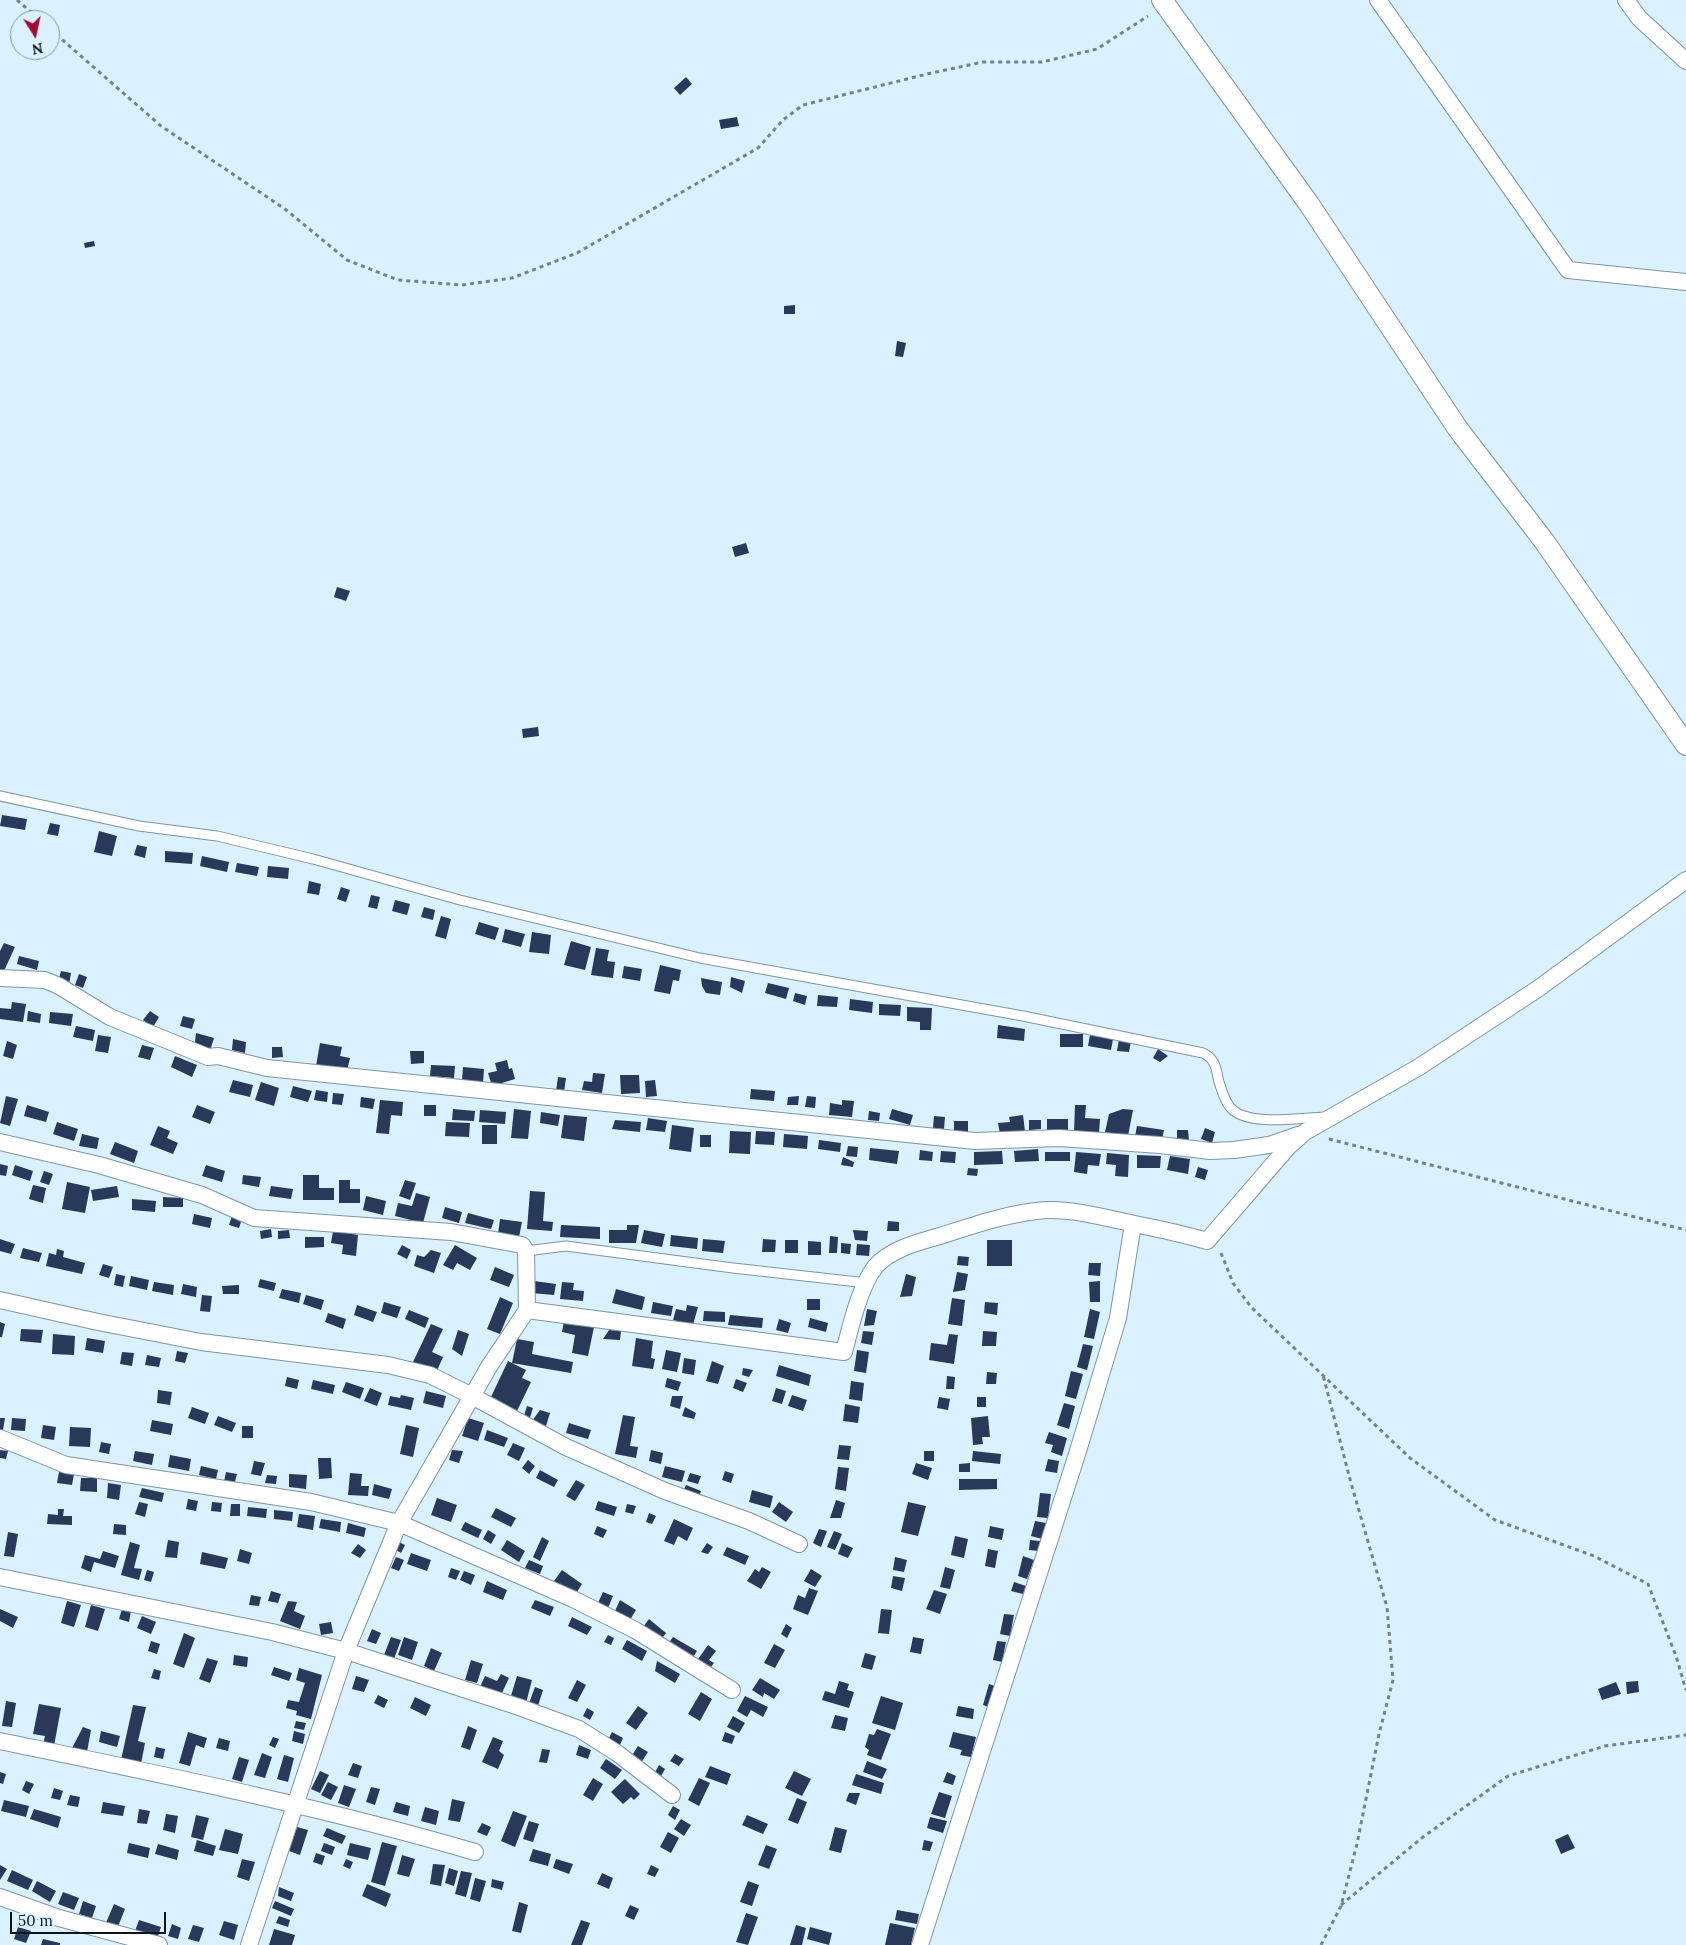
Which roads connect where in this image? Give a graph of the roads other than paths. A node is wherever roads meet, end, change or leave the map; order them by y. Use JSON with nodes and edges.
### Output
{"nodes":[{"id":1,"x":1378,"y":0,"type":"edge"},
{"id":2,"x":1626,"y":0,"type":"edge"},
{"id":3,"x":1164,"y":3,"type":"edge"},
{"id":4,"x":1686,"y":61,"type":"edge"},
{"id":5,"x":1686,"y":282,"type":"edge"},
{"id":6,"x":1686,"y":746,"type":"edge"},
{"id":7,"x":0,"y":796,"type":"edge"},
{"id":8,"x":1686,"y":880,"type":"edge"},
{"id":9,"x":0,"y":978,"type":"edge"},
{"id":10,"x":1329,"y":1117,"type":"junction"},
{"id":11,"x":1304,"y":1132,"type":"junction"},
{"id":12,"x":0,"y":1142,"type":"edge"},
{"id":13,"x":1134,"y":1224,"type":"junction"},
{"id":14,"x":526,"y":1251,"type":"junction"},
{"id":15,"x":867,"y":1283,"type":"junction"},
{"id":16,"x":0,"y":1300,"type":"edge"},
{"id":17,"x":527,"y":1310,"type":"junction"},
{"id":18,"x":472,"y":1396,"type":"junction"},
{"id":19,"x":0,"y":1438,"type":"edge"},
{"id":20,"x":399,"y":1523,"type":"junction"},
{"id":21,"x":799,"y":1544,"type":"dead end"},
{"id":22,"x":0,"y":1577,"type":"edge"},
{"id":23,"x":346,"y":1651,"type":"junction"},
{"id":24,"x":732,"y":1690,"type":"dead end"},
{"id":25,"x":0,"y":1741,"type":"edge"},
{"id":26,"x":672,"y":1795,"type":"dead end"},
{"id":27,"x":296,"y":1805,"type":"junction"},
{"id":28,"x":475,"y":1852,"type":"dead end"},
{"id":29,"x":0,"y":1896,"type":"edge"},
{"id":30,"x":159,"y":1945,"type":"edge"},
{"id":31,"x":249,"y":1945,"type":"edge"},
{"id":32,"x":920,"y":1945,"type":"edge"}],
"edges":[{"from":1,"to":5,"type":"street"},
{"from":2,"to":4,"type":"street"},
{"from":3,"to":6,"type":"street"},
{"from":7,"to":10,"type":"lane"},
{"from":8,"to":10,"type":"street"},
{"from":9,"to":11,"type":"street"},
{"from":10,"to":11,"type":"street"},
{"from":11,"to":13,"type":"street"},
{"from":12,"to":14,"type":"street"},
{"from":13,"to":15,"type":"street"},
{"from":13,"to":32,"type":"street"},
{"from":14,"to":15,"type":"lane"},
{"from":14,"to":17,"type":"street"},
{"from":15,"to":17,"type":"street"},
{"from":16,"to":18,"type":"street"},
{"from":17,"to":18,"type":"street"},
{"from":18,"to":20,"type":"street"},
{"from":18,"to":21,"type":"street"},
{"from":19,"to":20,"type":"street"},
{"from":20,"to":23,"type":"street"},
{"from":20,"to":24,"type":"street"},
{"from":22,"to":23,"type":"street"},
{"from":23,"to":26,"type":"street"},
{"from":23,"to":27,"type":"street"},
{"from":25,"to":27,"type":"street"},
{"from":27,"to":28,"type":"street"},
{"from":27,"to":31,"type":"street"},
{"from":29,"to":30,"type":"street"}]}
